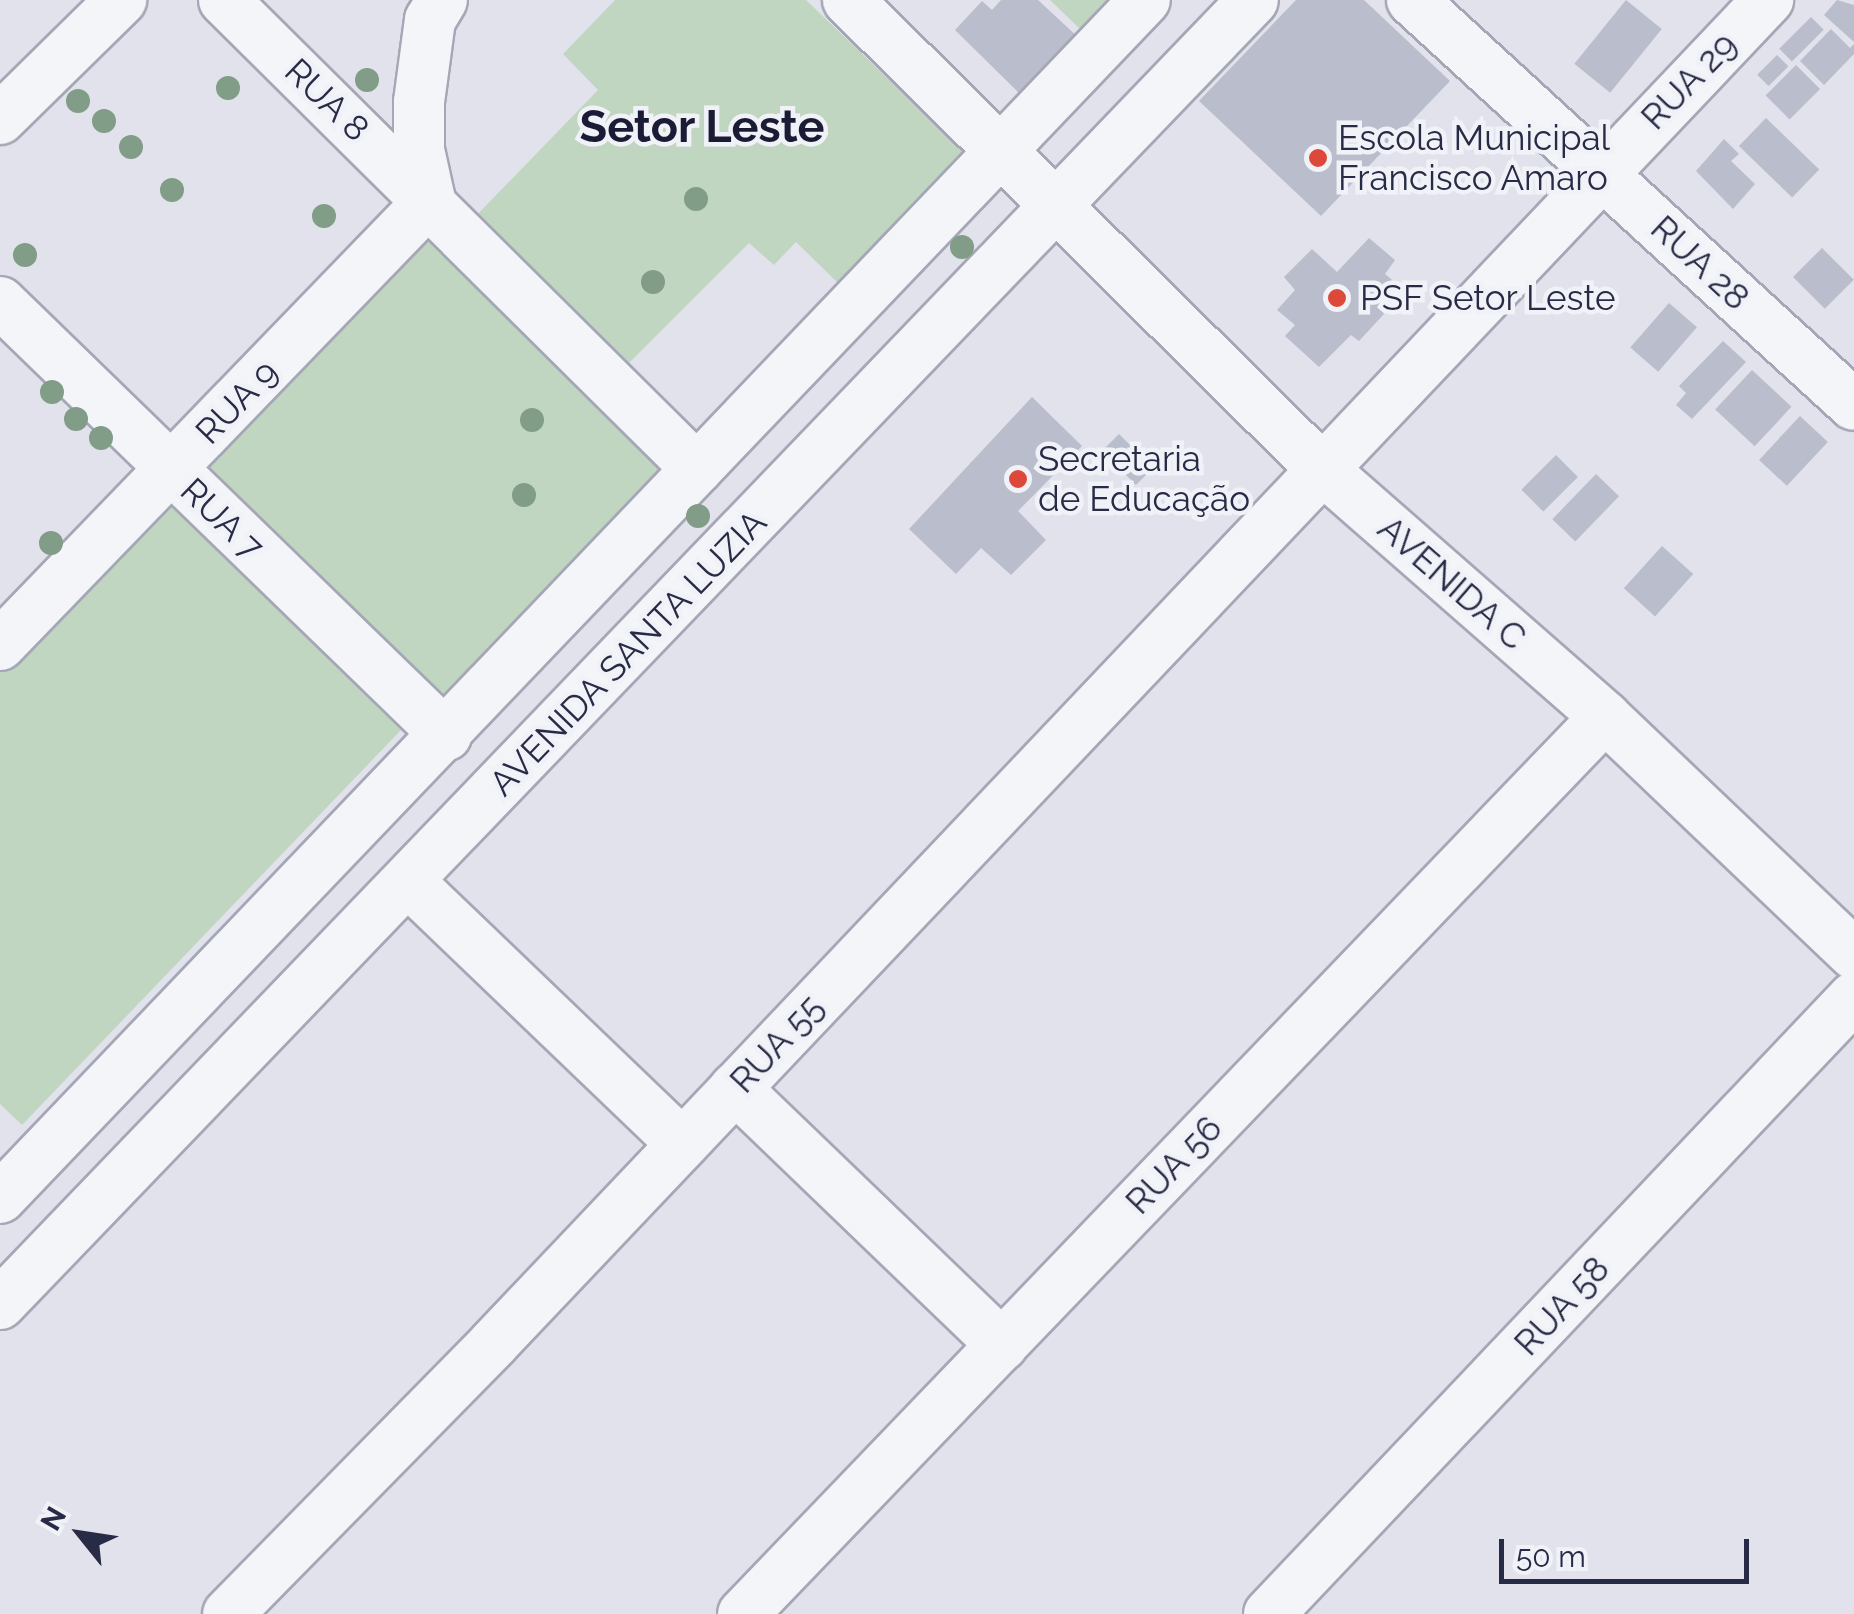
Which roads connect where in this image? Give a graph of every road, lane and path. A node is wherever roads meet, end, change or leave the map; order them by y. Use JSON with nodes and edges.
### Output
{"nodes":[{"id":1,"x":121,"y":0,"type":"edge"},
{"id":2,"x":224,"y":0,"type":"edge"},
{"id":3,"x":442,"y":0,"type":"edge"},
{"id":4,"x":848,"y":0,"type":"edge"},
{"id":5,"x":1145,"y":0,"type":"edge"},
{"id":6,"x":1253,"y":0,"type":"edge"},
{"id":7,"x":1412,"y":0,"type":"edge"},
{"id":8,"x":1768,"y":0,"type":"edge"},
{"id":9,"x":0,"y":119,"type":"edge"},
{"id":10,"x":997,"y":154,"type":"junction"},
{"id":11,"x":1601,"y":172,"type":"junction"},
{"id":12,"x":430,"y":200,"type":"junction"},
{"id":13,"x":1053,"y":209,"type":"junction"},
{"id":14,"x":869,"y":290,"type":"junction"},
{"id":15,"x":0,"y":302,"type":"edge"},
{"id":16,"x":925,"y":344,"type":"junction"},
{"id":17,"x":1854,"y":405,"type":"edge"},
{"id":18,"x":1321,"y":468,"type":"junction"},
{"id":19,"x":697,"y":469,"type":"junction"},
{"id":20,"x":171,"y":470,"type":"junction"},
{"id":21,"x":0,"y":645,"type":"edge"},
{"id":22,"x":1605,"y":717,"type":"junction"},
{"id":23,"x":446,"y":735,"type":"junction"},
{"id":24,"x":408,"y":882,"type":"junction"},
{"id":25,"x":1854,"y":954,"type":"edge"},
{"id":26,"x":1854,"y":998,"type":"edge"},
{"id":27,"x":106,"y":1088,"type":"junction"},
{"id":28,"x":735,"y":1088,"type":"junction"},
{"id":29,"x":160,"y":1139,"type":"junction"},
{"id":30,"x":682,"y":1144,"type":"junction"},
{"id":31,"x":0,"y":1198,"type":"edge"},
{"id":32,"x":0,"y":1304,"type":"edge"},
{"id":33,"x":1002,"y":1344,"type":"junction"},
{"id":34,"x":754,"y":1610,"type":"edge"},
{"id":35,"x":228,"y":1614,"type":"edge"},
{"id":36,"x":1269,"y":1614,"type":"edge"}],
"edges":[{"from":1,"to":9,"type":"street"},
{"from":2,"to":12,"type":"street","name":"RUA 8"},
{"from":3,"to":12,"type":"street"},
{"from":4,"to":10,"type":"street"},
{"from":5,"to":10,"type":"street"},
{"from":6,"to":13,"type":"street","name":"AVENIDA SANTA LUZIA"},
{"from":7,"to":11,"type":"street","name":"RUA 28"},
{"from":8,"to":11,"type":"street","name":"RUA 29"},
{"from":10,"to":13,"type":"street","name":"AVENIDA C"},
{"from":10,"to":14,"type":"street"},
{"from":11,"to":17,"type":"street","name":"RUA 28"},
{"from":11,"to":18,"type":"street","name":"RUA 29"},
{"from":12,"to":19,"type":"street","name":"RUA 8"},
{"from":12,"to":20,"type":"street","name":"RUA 9"},
{"from":13,"to":16,"type":"street","name":"AVENIDA SANTA LUZIA"},
{"from":13,"to":18,"type":"street","name":"AVENIDA C"},
{"from":14,"to":16,"type":"street"},
{"from":14,"to":19,"type":"street"},
{"from":15,"to":20,"type":"street","name":"RUA 7"},
{"from":16,"to":24,"type":"street","name":"AVENIDA SANTA LUZIA"},
{"from":18,"to":22,"type":"street","name":"AVENIDA C"},
{"from":18,"to":28,"type":"street","name":"RUA 55"},
{"from":19,"to":23,"type":"street"},
{"from":20,"to":21,"type":"street","name":"RUA 9"},
{"from":20,"to":23,"type":"street","name":"RUA 7"},
{"from":22,"to":25,"type":"street","name":"AVENIDA C"},
{"from":22,"to":33,"type":"street","name":"RUA 56"},
{"from":23,"to":27,"type":"street"},
{"from":24,"to":29,"type":"street","name":"AVENIDA SANTA LUZIA"},
{"from":24,"to":30,"type":"street"},
{"from":26,"to":36,"type":"street","name":"RUA 58"},
{"from":27,"to":29,"type":"street"},
{"from":27,"to":31,"type":"street"},
{"from":28,"to":30,"type":"street","name":"RUA 55"},
{"from":28,"to":33,"type":"street"},
{"from":29,"to":32,"type":"street","name":"AVENIDA SANTA LUZIA"},
{"from":30,"to":35,"type":"street","name":"RUA 55"},
{"from":33,"to":34,"type":"street","name":"RUA 56"}]}
